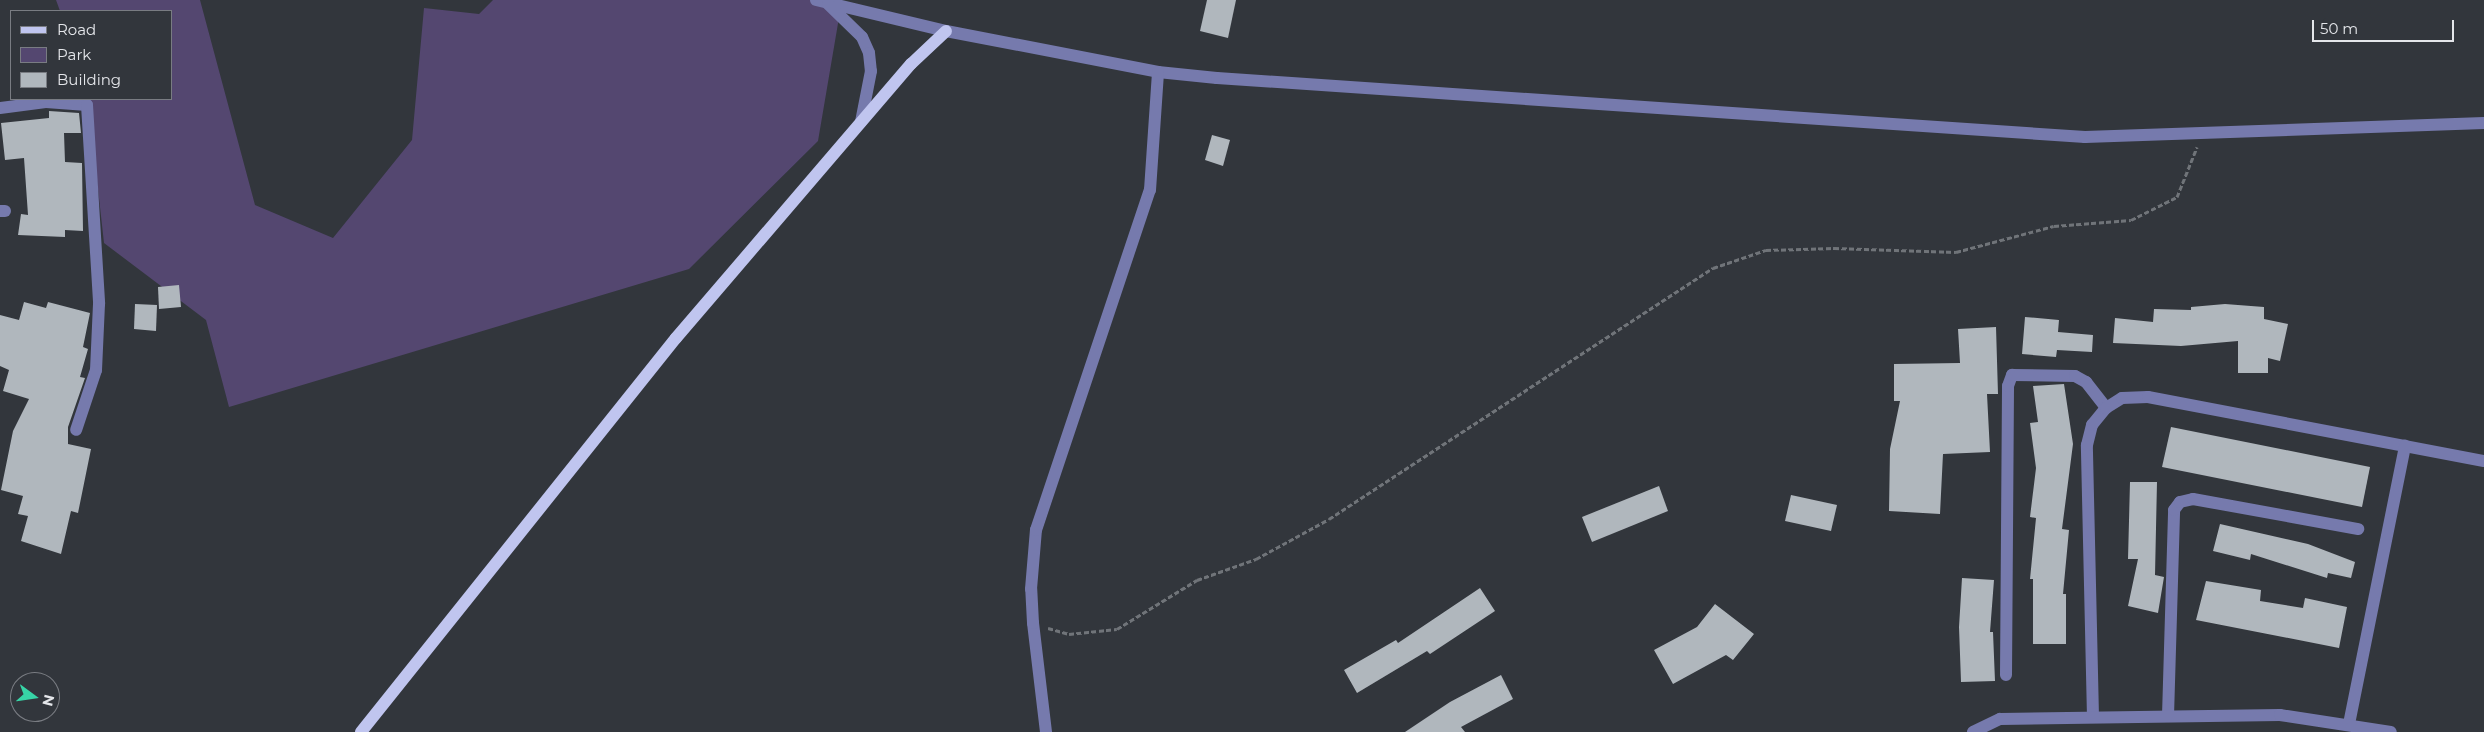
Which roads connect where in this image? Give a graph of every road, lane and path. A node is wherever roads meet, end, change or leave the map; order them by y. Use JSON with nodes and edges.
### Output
{"nodes":[{"id":1,"x":821,"y":1,"type":"edge"},
{"id":2,"x":946,"y":31,"type":"junction"},
{"id":3,"x":1158,"y":72,"type":"junction"},
{"id":4,"x":0,"y":108,"type":"edge"},
{"id":5,"x":861,"y":122,"type":"junction"},
{"id":6,"x":2484,"y":124,"type":"edge"},
{"id":7,"x":2203,"y":133,"type":"junction"},
{"id":8,"x":2106,"y":408,"type":"junction"},
{"id":9,"x":76,"y":430,"type":"dead end"},
{"id":10,"x":2405,"y":446,"type":"junction"},
{"id":11,"x":2484,"y":461,"type":"edge"},
{"id":12,"x":2358,"y":529,"type":"dead end"},
{"id":13,"x":1033,"y":624,"type":"junction"},
{"id":14,"x":2006,"y":675,"type":"dead end"},
{"id":15,"x":2168,"y":716,"type":"junction"},
{"id":16,"x":2093,"y":717,"type":"junction"},
{"id":17,"x":2348,"y":724,"type":"junction"},
{"id":18,"x":361,"y":732,"type":"edge"},
{"id":19,"x":1046,"y":732,"type":"edge"},
{"id":20,"x":1973,"y":732,"type":"edge"},
{"id":21,"x":2391,"y":732,"type":"edge"}],
"edges":[{"from":1,"to":2,"type":"street"},
{"from":1,"to":5,"type":"street"},
{"from":2,"to":3,"type":"street"},
{"from":2,"to":5,"type":"main road"},
{"from":3,"to":7,"type":"street"},
{"from":3,"to":13,"type":"street"},
{"from":4,"to":9,"type":"street"},
{"from":5,"to":18,"type":"main road"},
{"from":6,"to":7,"type":"street"},
{"from":7,"to":13,"type":"path"},
{"from":8,"to":10,"type":"street"},
{"from":8,"to":14,"type":"street"},
{"from":8,"to":16,"type":"street"},
{"from":10,"to":11,"type":"street"},
{"from":10,"to":17,"type":"street"},
{"from":12,"to":15,"type":"street"},
{"from":13,"to":19,"type":"street"},
{"from":15,"to":16,"type":"street"},
{"from":15,"to":17,"type":"street"},
{"from":16,"to":20,"type":"street"},
{"from":17,"to":21,"type":"street"}]}
